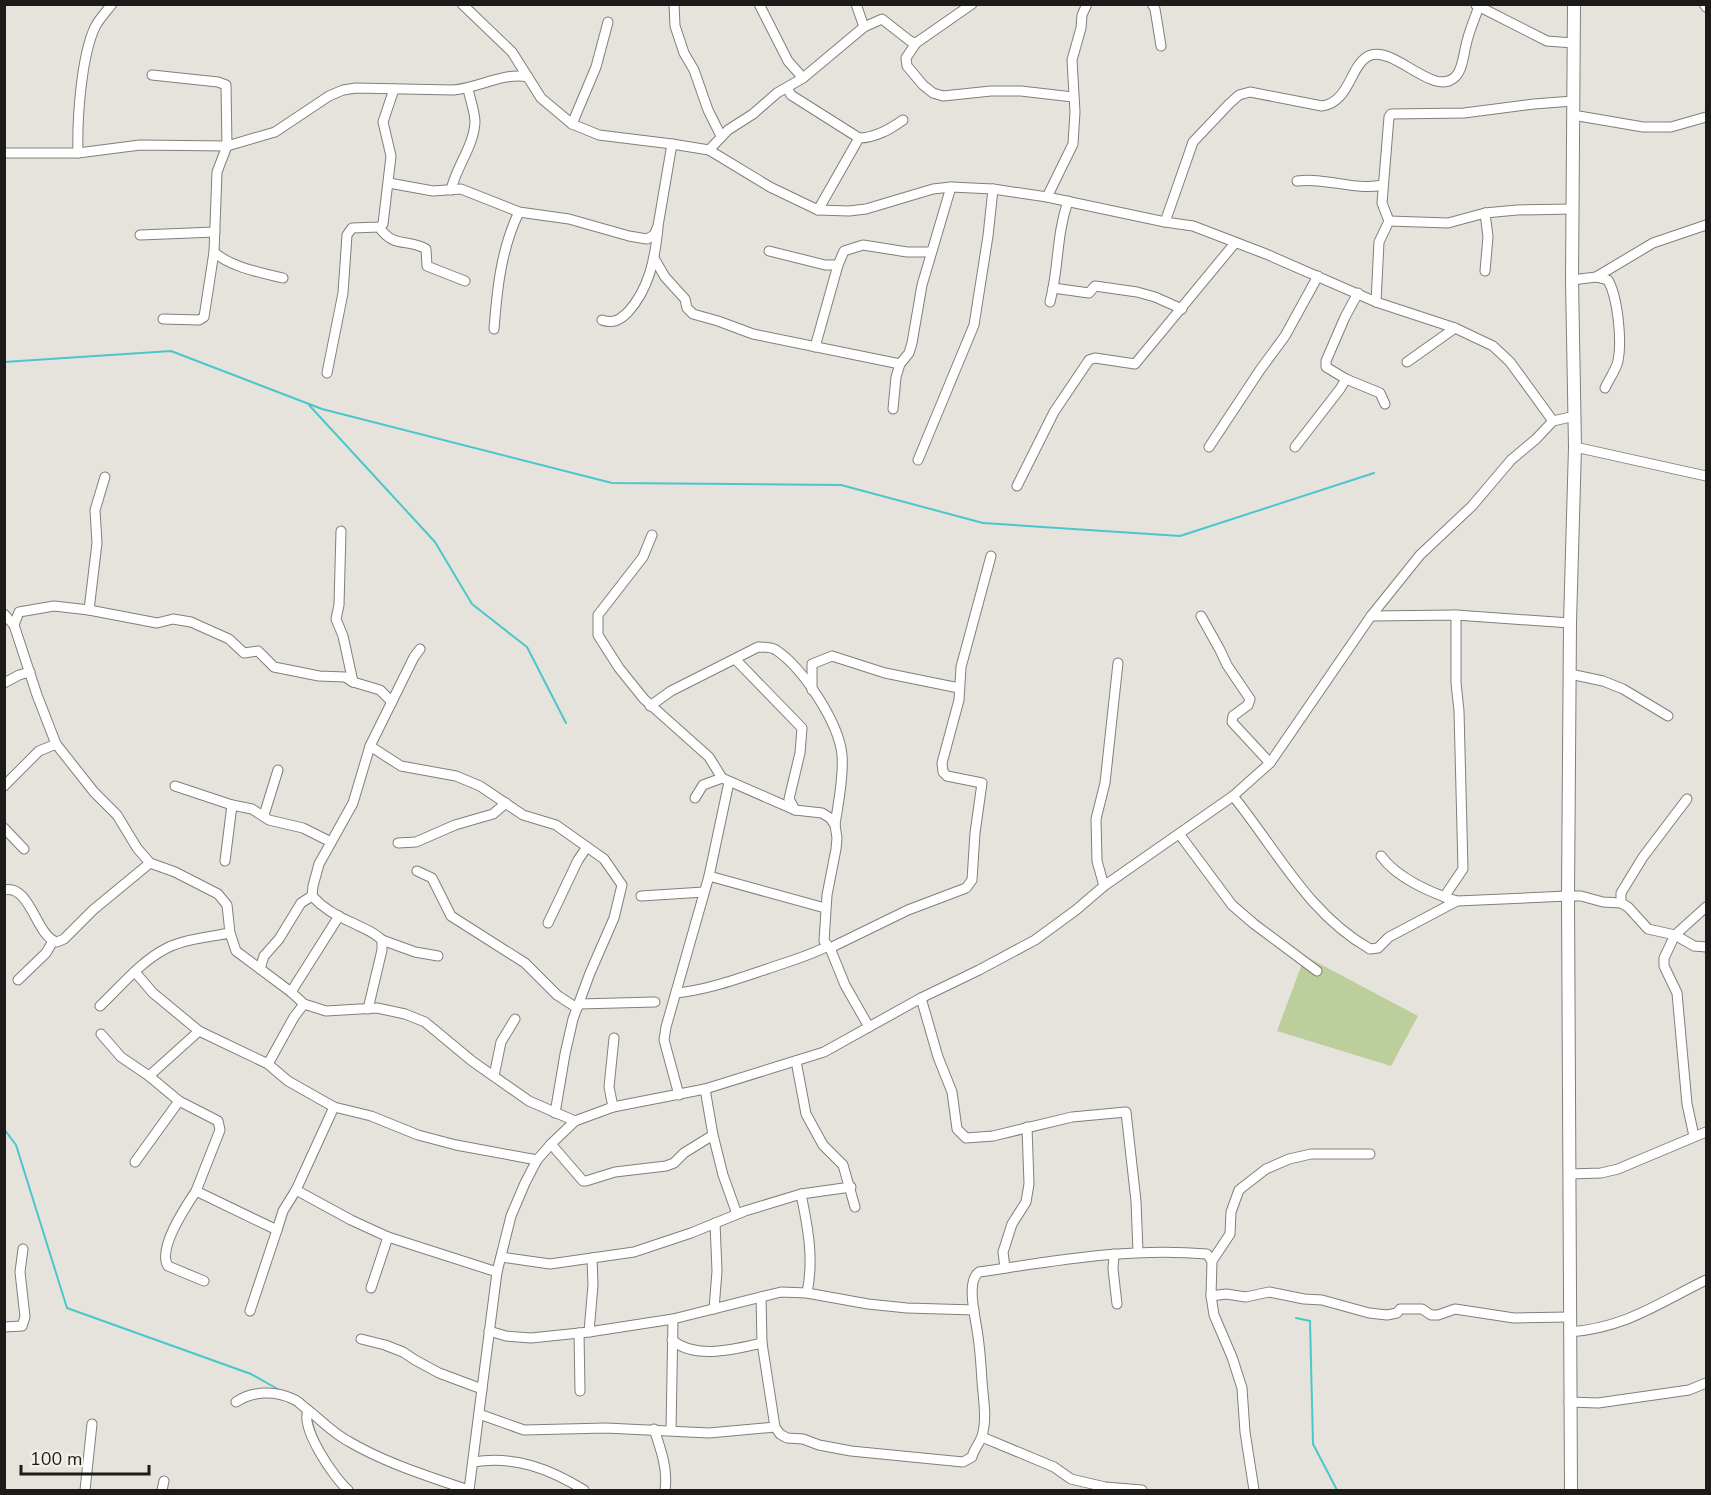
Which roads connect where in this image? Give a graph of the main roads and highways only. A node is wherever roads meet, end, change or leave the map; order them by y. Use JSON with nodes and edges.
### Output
{"nodes":[{"id":1,"x":1574,"y":4,"type":"edge"},
{"id":2,"x":1570,"y":1491,"type":"edge"}],
"edges":[{"from":1,"to":2,"type":"main road"}]}
